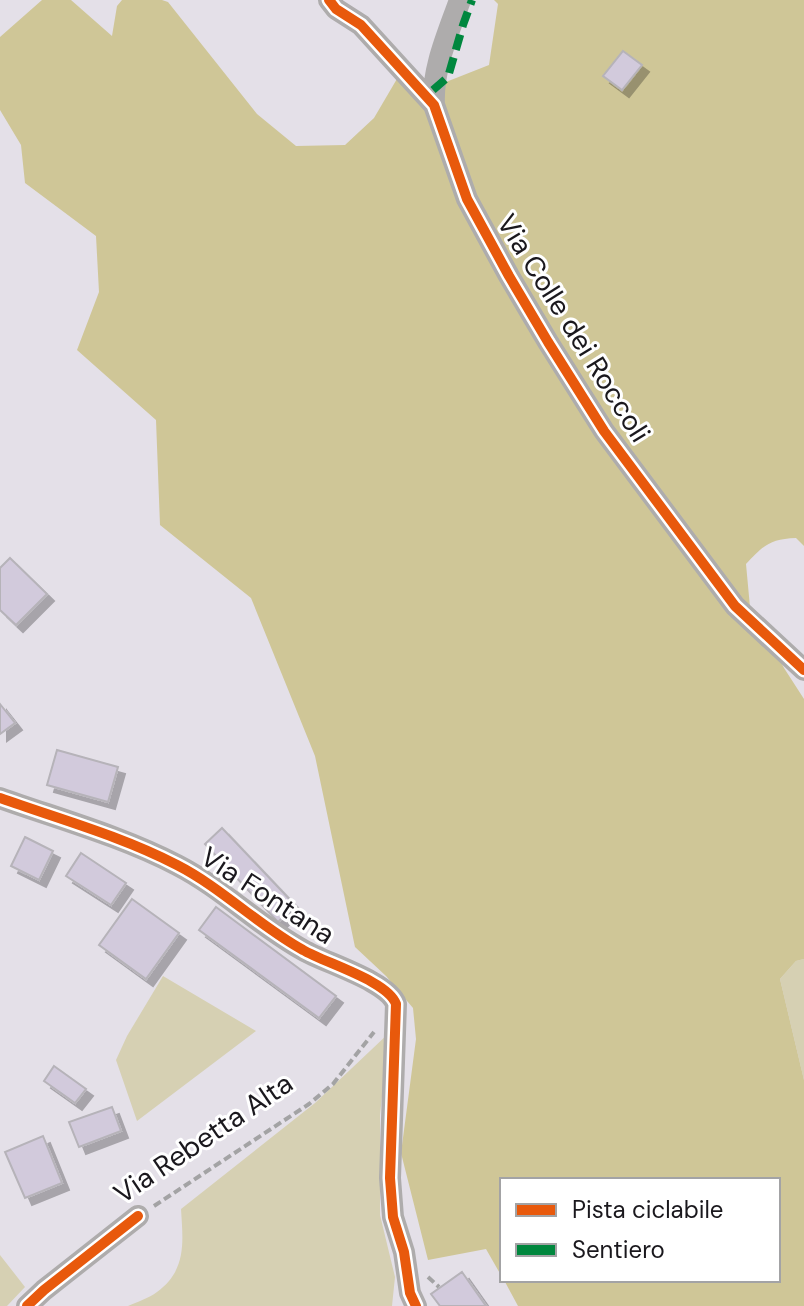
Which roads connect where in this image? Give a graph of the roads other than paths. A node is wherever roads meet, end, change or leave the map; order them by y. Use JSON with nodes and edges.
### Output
{"nodes":[{"id":1,"x":329,"y":0,"type":"edge"},
{"id":2,"x":460,"y":0,"type":"edge"},
{"id":3,"x":434,"y":105,"type":"junction"},
{"id":4,"x":804,"y":670,"type":"edge"},
{"id":5,"x":0,"y":798,"type":"edge"},
{"id":6,"x":138,"y":1216,"type":"road end"},
{"id":7,"x":27,"y":1306,"type":"edge"},
{"id":8,"x":416,"y":1306,"type":"edge"}],
"edges":[{"from":1,"to":3,"type":"street","name":"Via Colle dei Roccoli"},
{"from":2,"to":3,"type":"street"},
{"from":3,"to":4,"type":"street","name":"Via Colle dei Roccoli"},
{"from":5,"to":8,"type":"street","name":"Via Fontana"},
{"from":6,"to":7,"type":"street","name":"Via Rebetta Alta"}]}
